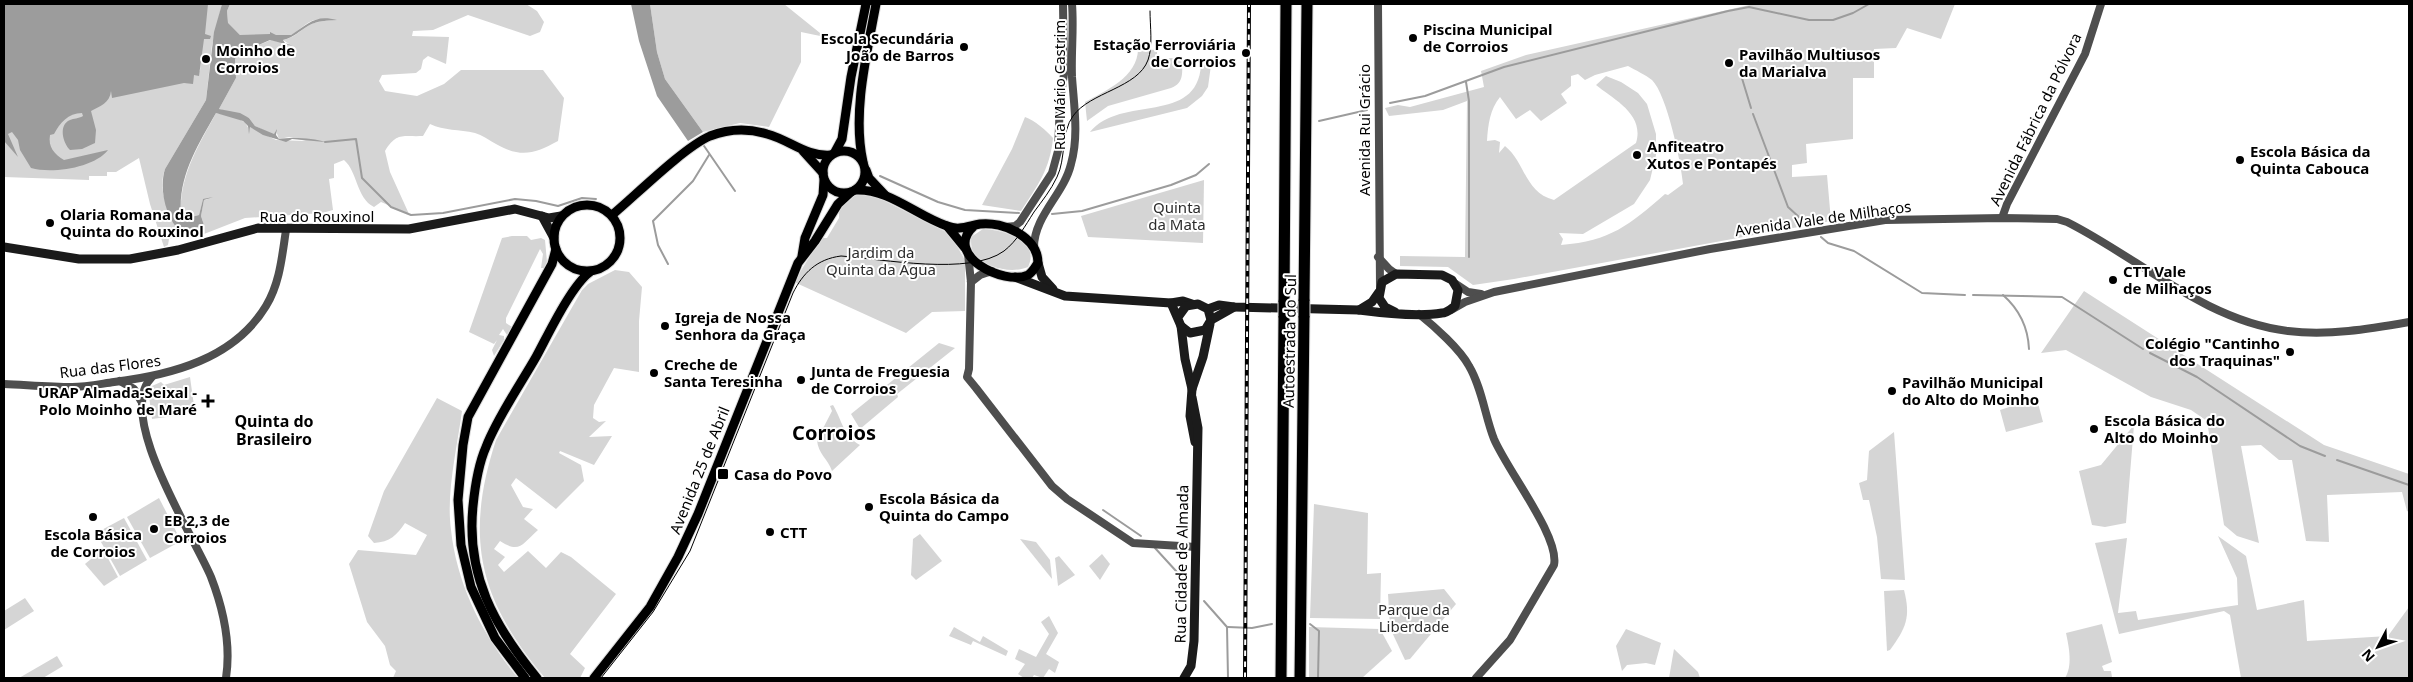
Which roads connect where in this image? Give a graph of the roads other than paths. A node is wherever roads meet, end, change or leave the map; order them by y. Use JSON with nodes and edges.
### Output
{"nodes":[{"id":1,"x":866,"y":4,"type":"edge"},
{"id":2,"x":876,"y":4,"type":"edge"},
{"id":3,"x":1064,"y":4,"type":"edge"},
{"id":4,"x":1072,"y":4,"type":"edge"},
{"id":5,"x":1286,"y":4,"type":"edge"},
{"id":6,"x":1307,"y":4,"type":"edge"},
{"id":7,"x":1378,"y":4,"type":"edge"},
{"id":8,"x":2101,"y":4,"type":"edge"},
{"id":9,"x":803,"y":151,"type":"junction"},
{"id":10,"x":833,"y":153,"type":"junction"},
{"id":11,"x":864,"y":164,"type":"junction"},
{"id":12,"x":823,"y":175,"type":"junction"},
{"id":13,"x":853,"y":191,"type":"junction"},
{"id":14,"x":887,"y":197,"type":"junction"},
{"id":15,"x":612,"y":215,"type":"junction"},
{"id":16,"x":542,"y":216,"type":"junction"},
{"id":17,"x":562,"y":216,"type":"junction"},
{"id":18,"x":2002,"y":218,"type":"junction"},
{"id":19,"x":947,"y":226,"type":"junction"},
{"id":20,"x":974,"y":226,"type":"junction"},
{"id":21,"x":1006,"y":227,"type":"junction"},
{"id":22,"x":286,"y":230,"type":"junction"},
{"id":23,"x":554,"y":238,"type":"junction"},
{"id":24,"x":4,"y":247,"type":"edge"},
{"id":25,"x":1034,"y":247,"type":"junction"},
{"id":26,"x":556,"y":249,"type":"junction"},
{"id":27,"x":966,"y":251,"type":"junction"},
{"id":28,"x":1378,"y":257,"type":"junction"},
{"id":29,"x":800,"y":259,"type":"junction"},
{"id":30,"x":1038,"y":262,"type":"junction"},
{"id":31,"x":992,"y":271,"type":"junction"},
{"id":32,"x":590,"y":272,"type":"junction"},
{"id":33,"x":1396,"y":274,"type":"junction"},
{"id":34,"x":1012,"y":276,"type":"junction"},
{"id":35,"x":971,"y":282,"type":"junction"},
{"id":36,"x":1456,"y":284,"type":"junction"},
{"id":37,"x":1379,"y":290,"type":"junction"},
{"id":38,"x":1059,"y":294,"type":"junction"},
{"id":39,"x":1488,"y":294,"type":"junction"},
{"id":40,"x":1170,"y":303,"type":"junction"},
{"id":41,"x":1192,"y":304,"type":"junction"},
{"id":42,"x":1234,"y":307,"type":"junction"},
{"id":43,"x":1208,"y":309,"type":"junction"},
{"id":44,"x":1359,"y":310,"type":"junction"},
{"id":45,"x":1451,"y":310,"type":"junction"},
{"id":46,"x":1395,"y":312,"type":"junction"},
{"id":47,"x":1417,"y":313,"type":"junction"},
{"id":48,"x":1441,"y":314,"type":"junction"},
{"id":49,"x":1180,"y":322,"type":"junction"},
{"id":50,"x":1210,"y":322,"type":"junction"},
{"id":51,"x":2409,"y":322,"type":"edge"},
{"id":52,"x":1440,"y":333,"type":"junction"},
{"id":53,"x":152,"y":377,"type":"junction"},
{"id":54,"x":120,"y":381,"type":"junction"},
{"id":55,"x":4,"y":384,"type":"edge"},
{"id":56,"x":1192,"y":393,"type":"junction"},
{"id":57,"x":142,"y":403,"type":"junction"},
{"id":58,"x":1196,"y":547,"type":"junction"},
{"id":59,"x":226,"y":678,"type":"edge"},
{"id":60,"x":525,"y":678,"type":"edge"},
{"id":61,"x":537,"y":678,"type":"edge"},
{"id":62,"x":594,"y":678,"type":"edge"},
{"id":63,"x":1184,"y":678,"type":"edge"},
{"id":64,"x":1281,"y":678,"type":"edge"},
{"id":65,"x":1300,"y":678,"type":"edge"},
{"id":66,"x":1476,"y":678,"type":"edge"}],
"edges":[{"from":1,"to":10,"type":"main road"},
{"from":2,"to":11,"type":"main road"},
{"from":3,"to":21,"type":"street","name":"Rua Mário Castrim"},
{"from":4,"to":25,"type":"street","name":"Rua Mário Castrim"},
{"from":5,"to":64,"type":"highway","name":"Autoestrada do Sul","bridge":true},
{"from":6,"to":65,"type":"highway","name":"Autoestrada do Sul","bridge":true},
{"from":7,"to":28,"type":"street","name":"Avenida Rui Grácio"},
{"from":8,"to":18,"type":"street","name":"Avenida Fábrica da Pólvora"},
{"from":9,"to":10,"type":"main road"},
{"from":9,"to":12,"type":"main road"},
{"from":9,"to":15,"type":"main road"},
{"from":10,"to":11,"type":"main road"},
{"from":10,"to":12,"type":"main road"},
{"from":11,"to":13,"type":"main road"},
{"from":11,"to":14,"type":"main road"},
{"from":12,"to":13,"type":"main road"},
{"from":12,"to":29,"type":"main road","name":"Avenida 25 de Abril"},
{"from":13,"to":14,"type":"main road"},
{"from":13,"to":29,"type":"main road","name":"Avenida 25 de Abril"},
{"from":14,"to":19,"type":"main road"},
{"from":15,"to":17,"type":"main road"},
{"from":15,"to":32,"type":"main road"},
{"from":16,"to":17,"type":"main road","name":"Rua do Rouxinol"},
{"from":16,"to":22,"type":"main road","name":"Rua do Rouxinol"},
{"from":16,"to":23,"type":"main road"},
{"from":17,"to":23,"type":"main road"},
{"from":18,"to":39,"type":"street","name":"Avenida Vale de Milhaços"},
{"from":18,"to":51,"type":"street","name":"Avenida Vale de Milhaços"},
{"from":19,"to":20,"type":"main road"},
{"from":19,"to":27,"type":"main road"},
{"from":20,"to":21,"type":"main road"},
{"from":20,"to":27,"type":"main road"},
{"from":21,"to":25,"type":"main road"},
{"from":22,"to":24,"type":"main road","name":"Rua do Rouxinol"},
{"from":22,"to":53,"type":"street","name":"Rua das Flores"},
{"from":23,"to":26,"type":"main road"},
{"from":25,"to":30,"type":"main road"},
{"from":26,"to":32,"type":"main road"},
{"from":26,"to":60,"type":"main road"},
{"from":27,"to":31,"type":"main road"},
{"from":27,"to":35,"type":"street"},
{"from":28,"to":33,"type":"street"},
{"from":28,"to":37,"type":"street","name":"Avenida Rui Grácio"},
{"from":29,"to":62,"type":"main road","name":"Avenida 25 de Abril"},
{"from":30,"to":34,"type":"main road"},
{"from":30,"to":38,"type":"main road"},
{"from":31,"to":34,"type":"main road"},
{"from":31,"to":35,"type":"street"},
{"from":32,"to":61,"type":"main road"},
{"from":33,"to":36,"type":"main road"},
{"from":33,"to":37,"type":"main road"},
{"from":34,"to":38,"type":"main road"},
{"from":35,"to":58,"type":"street"},
{"from":36,"to":39,"type":"street","name":"Avenida Vale de Milhaços"},
{"from":36,"to":45,"type":"main road"},
{"from":37,"to":44,"type":"main road"},
{"from":37,"to":46,"type":"main road"},
{"from":38,"to":40,"type":"main road"},
{"from":39,"to":45,"type":"street","name":"Avenida Vale de Milhaços"},
{"from":40,"to":41,"type":"main road"},
{"from":40,"to":49,"type":"main road"},
{"from":41,"to":43,"type":"main road"},
{"from":41,"to":49,"type":"main road"},
{"from":42,"to":43,"type":"main road"},
{"from":42,"to":44,"type":"main road"},
{"from":42,"to":50,"type":"main road"},
{"from":43,"to":50,"type":"main road"},
{"from":44,"to":46,"type":"main road"},
{"from":45,"to":48,"type":"main road"},
{"from":46,"to":47,"type":"main road"},
{"from":47,"to":48,"type":"main road"},
{"from":47,"to":52,"type":"street"},
{"from":48,"to":52,"type":"street"},
{"from":49,"to":50,"type":"main road"},
{"from":49,"to":56,"type":"main road","name":"Rua Cidade de Almada"},
{"from":50,"to":56,"type":"main road","name":"Rua Cidade de Almada"},
{"from":52,"to":66,"type":"street"},
{"from":53,"to":54,"type":"street","name":"Rua das Flores"},
{"from":53,"to":57,"type":"street"},
{"from":54,"to":55,"type":"street","name":"Rua das Flores"},
{"from":54,"to":57,"type":"street"},
{"from":56,"to":58,"type":"main road","name":"Rua Cidade de Almada"},
{"from":57,"to":59,"type":"street"},
{"from":58,"to":63,"type":"main road","name":"Rua Cidade de Almada"}]}
